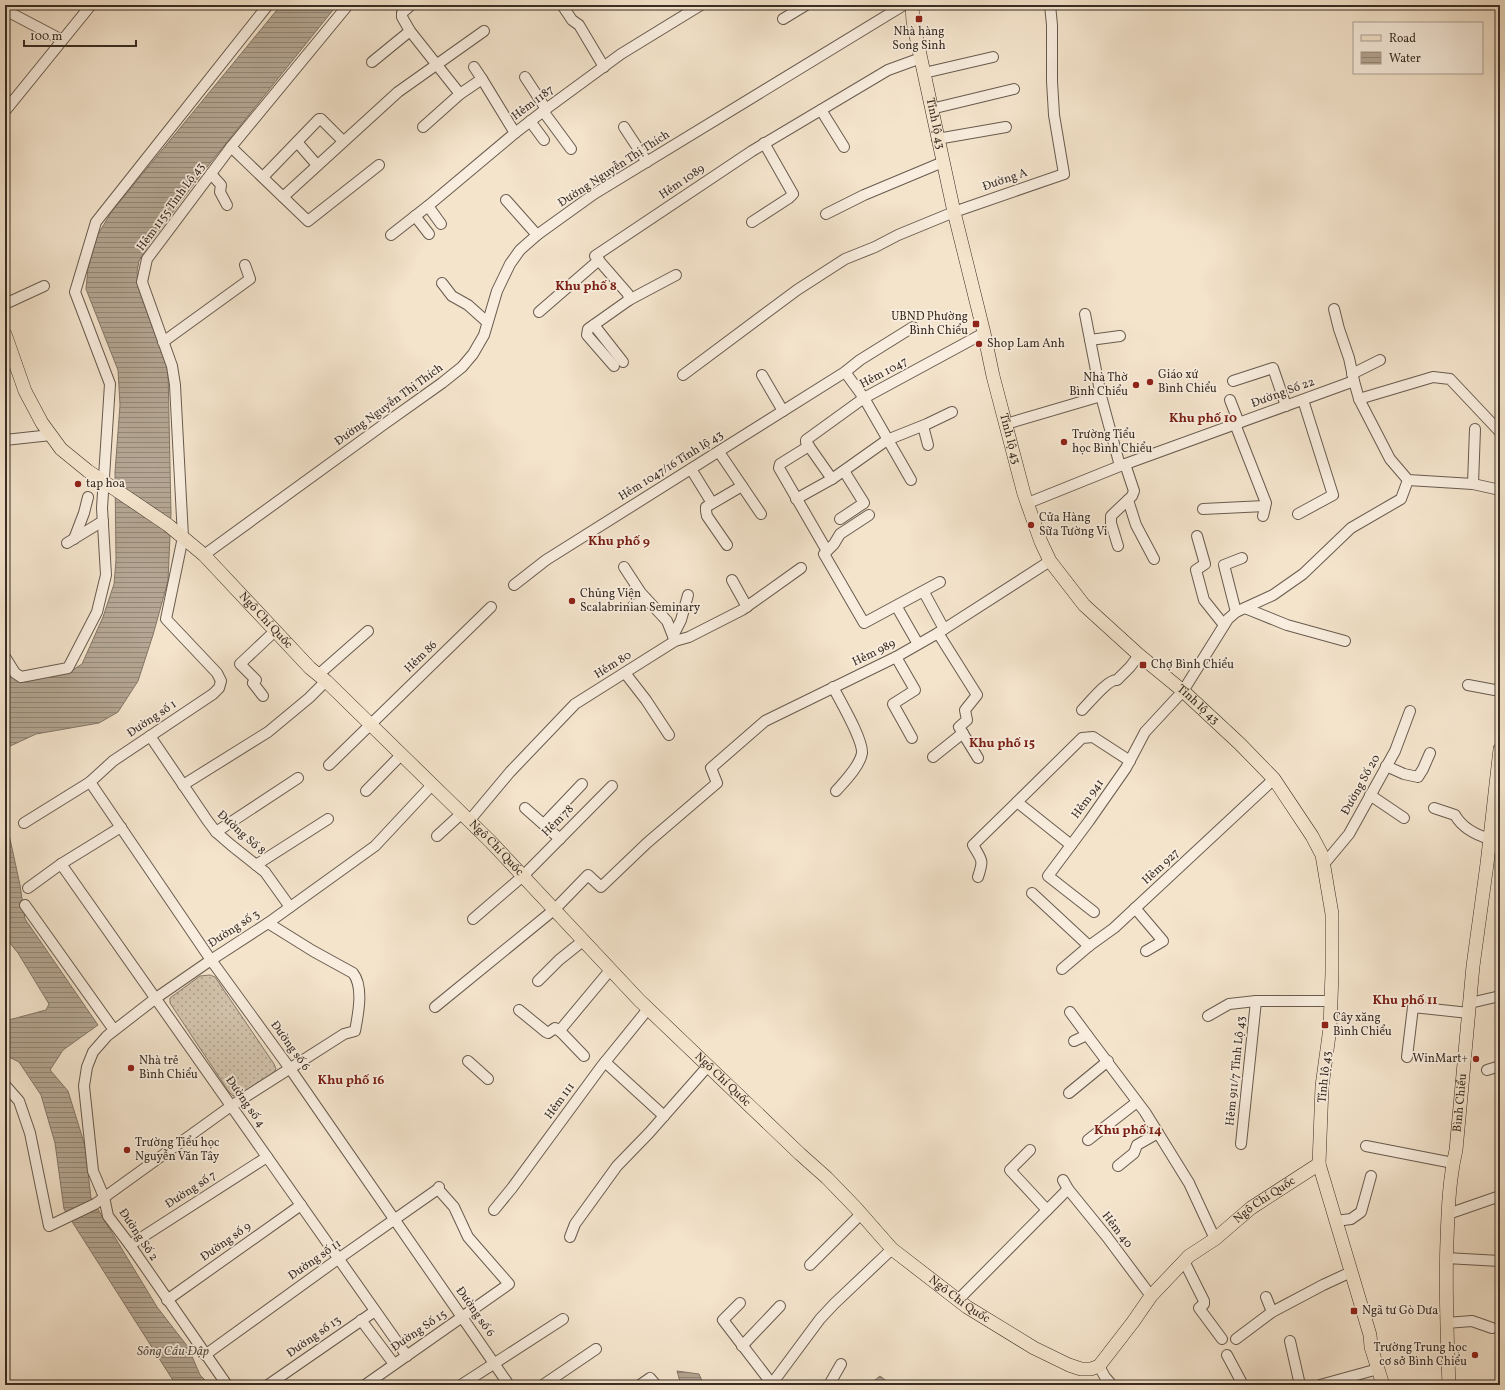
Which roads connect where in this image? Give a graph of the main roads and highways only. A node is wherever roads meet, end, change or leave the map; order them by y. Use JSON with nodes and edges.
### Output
{"nodes":[{"id":1,"x":912,"y":5,"type":"edge"},
{"id":2,"x":5,"y":334,"type":"edge"},
{"id":3,"x":1500,"y":754,"type":"edge"},
{"id":4,"x":1319,"y":1164,"type":"junction"},
{"id":5,"x":1370,"y":1335,"type":"junction"},
{"id":6,"x":1383,"y":1385,"type":"edge"},
{"id":7,"x":1391,"y":1385,"type":"edge"},
{"id":8,"x":1448,"y":1385,"type":"edge"}],
"edges":[{"from":1,"to":4,"type":"main road","name":"Tỉnh lộ 43"},
{"from":2,"to":4,"type":"main road","name":"Ngô Chí Quốc"},
{"from":3,"to":8,"type":"main road","name":"Bình Chiểu"},
{"from":4,"to":5,"type":"main road","name":"Tỉnh lộ 43"},
{"from":5,"to":6,"type":"main road","name":"Tỉnh lộ 43"},
{"from":5,"to":7,"type":"main road","name":"Tỉnh lộ 43"}]}
